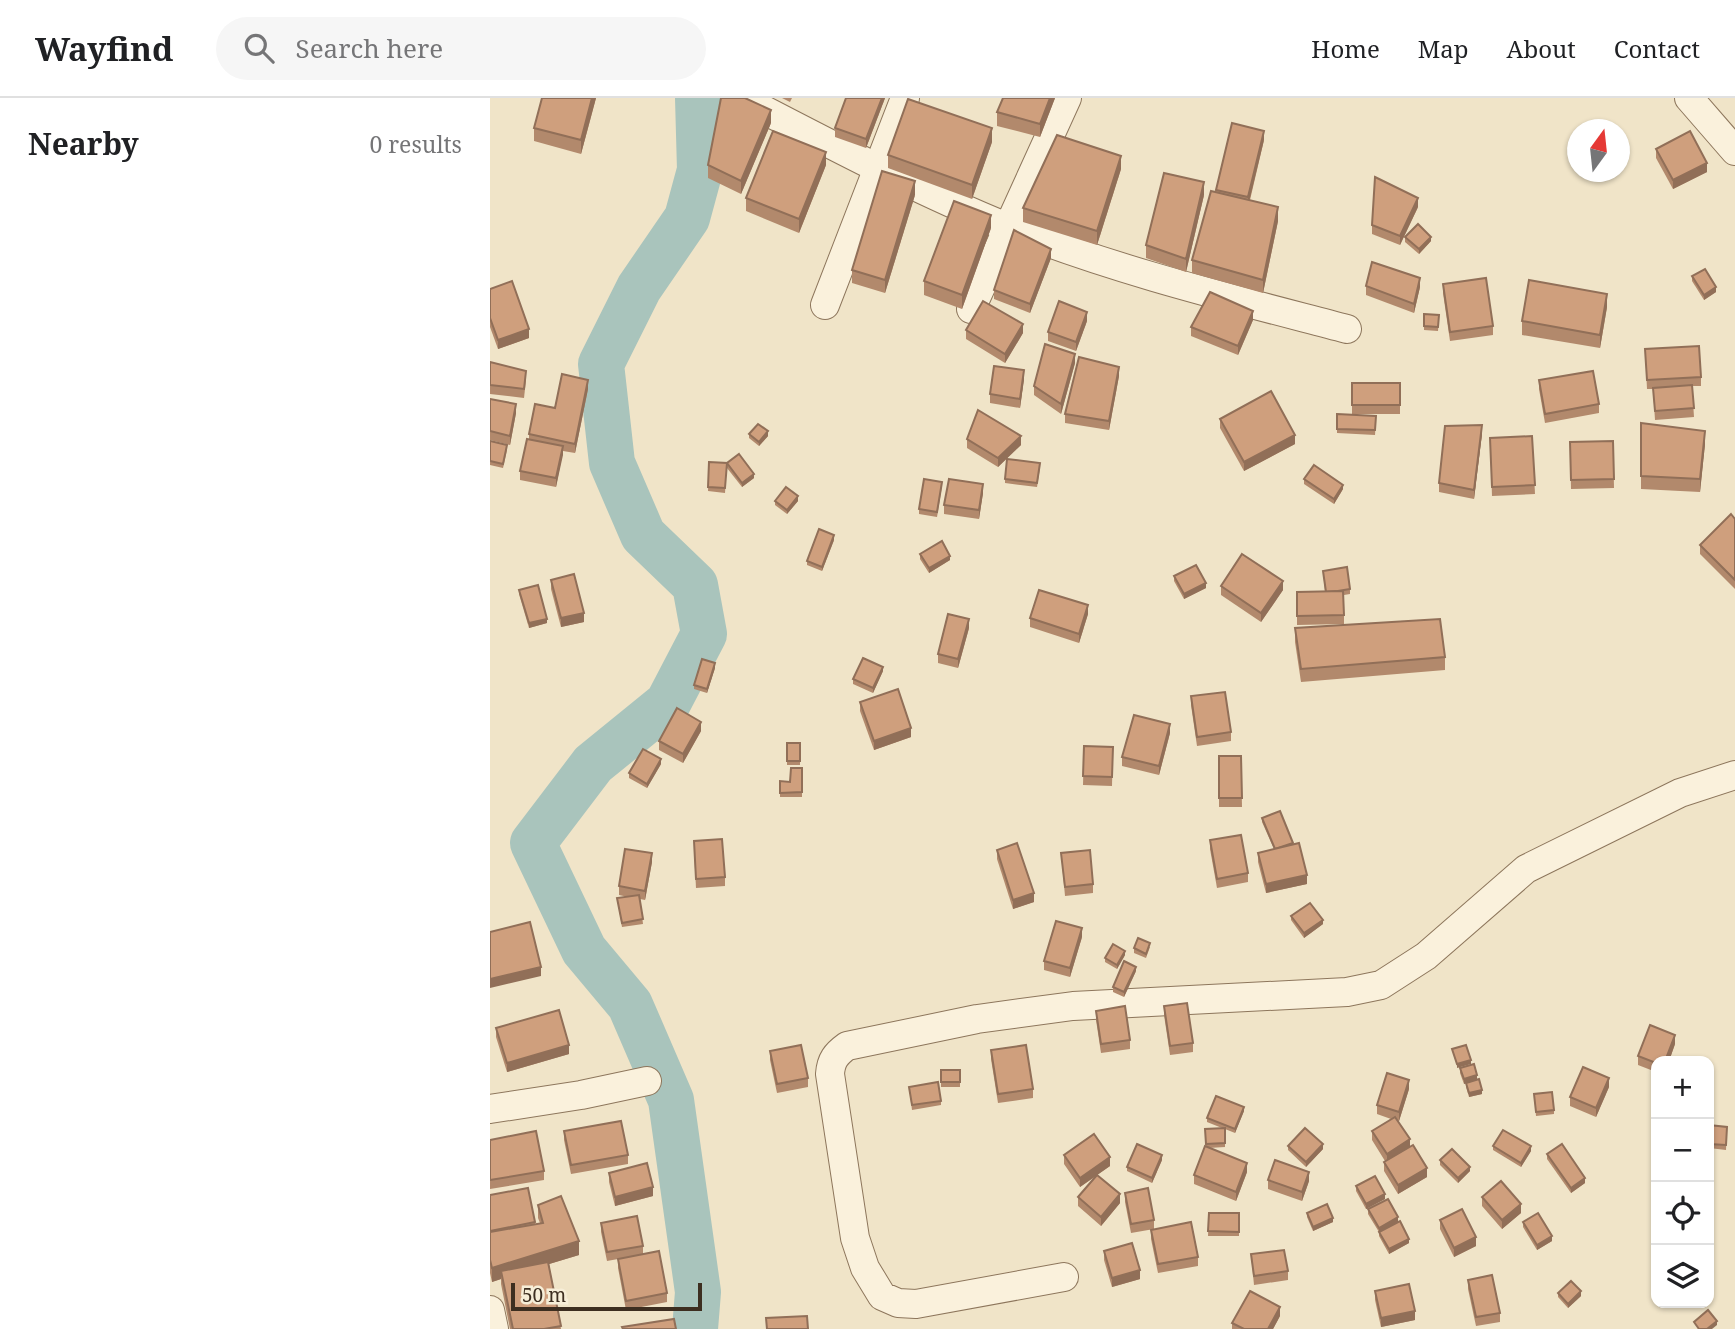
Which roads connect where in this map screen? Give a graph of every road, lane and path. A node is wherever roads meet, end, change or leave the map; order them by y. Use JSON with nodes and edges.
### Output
{"nodes":[{"id":1,"x":741,"y":98,"type":"edge"},
{"id":2,"x":905,"y":98,"type":"edge"},
{"id":3,"x":1067,"y":98,"type":"edge"},
{"id":4,"x":1689,"y":98,"type":"edge"},
{"id":5,"x":1735,"y":151,"type":"edge"},
{"id":6,"x":876,"y":168,"type":"junction"},
{"id":7,"x":1008,"y":228,"type":"junction"},
{"id":8,"x":825,"y":304,"type":"dead end"},
{"id":9,"x":971,"y":309,"type":"dead end"},
{"id":10,"x":1347,"y":330,"type":"dead end"},
{"id":11,"x":1735,"y":775,"type":"edge"},
{"id":12,"x":647,"y":1081,"type":"dead end"},
{"id":13,"x":490,"y":1109,"type":"edge"},
{"id":14,"x":1064,"y":1277,"type":"dead end"},
{"id":15,"x":490,"y":1310,"type":"edge"},
{"id":16,"x":494,"y":1329,"type":"edge"}],
"edges":[{"from":1,"to":6,"type":"street"},
{"from":2,"to":6,"type":"street"},
{"from":3,"to":7,"type":"street"},
{"from":4,"to":5,"type":"street"},
{"from":6,"to":7,"type":"street"},
{"from":6,"to":8,"type":"street"},
{"from":7,"to":9,"type":"street"},
{"from":7,"to":10,"type":"street"},
{"from":11,"to":14,"type":"street"},
{"from":12,"to":13,"type":"street"},
{"from":15,"to":16,"type":"street"}]}
